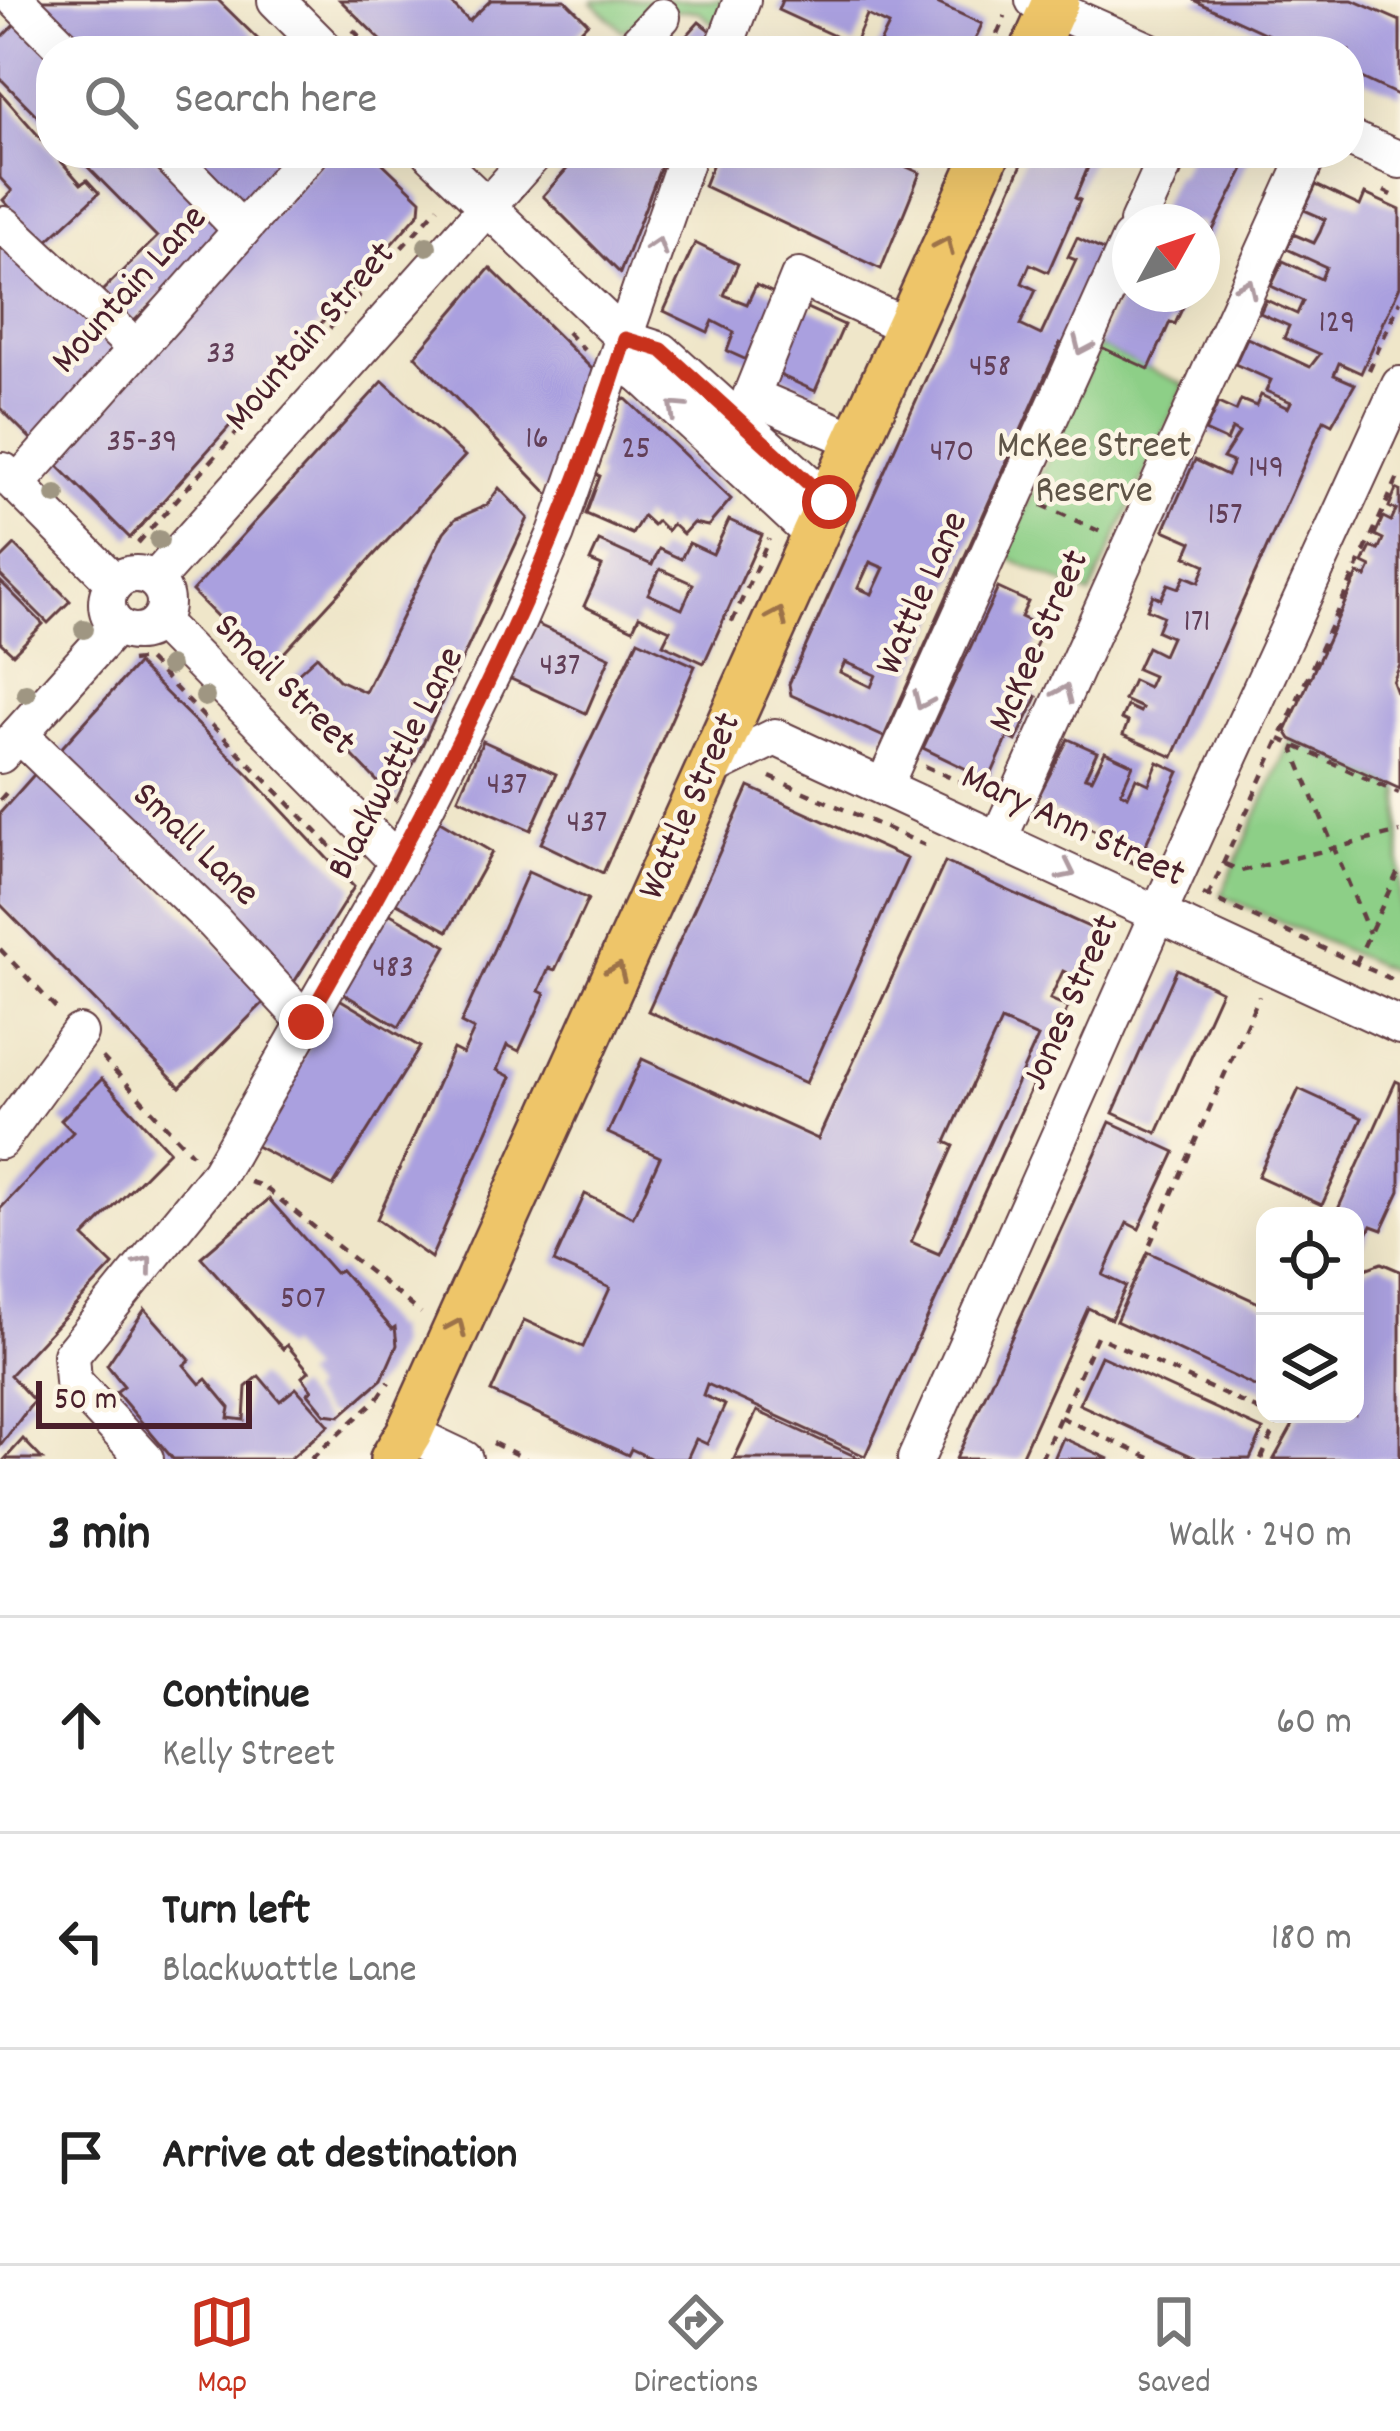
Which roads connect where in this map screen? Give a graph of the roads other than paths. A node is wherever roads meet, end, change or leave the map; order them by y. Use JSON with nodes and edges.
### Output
{"nodes":[{"id":1,"x":16,"y":0,"type":"edge"},
{"id":2,"x":276,"y":0,"type":"edge"},
{"id":3,"x":742,"y":0,"type":"edge"},
{"id":4,"x":1047,"y":3,"type":"edge"},
{"id":5,"x":662,"y":17,"type":"dead end"},
{"id":6,"x":52,"y":36,"type":"edge"},
{"id":7,"x":312,"y":36,"type":"edge"},
{"id":8,"x":644,"y":36,"type":"edge"},
{"id":9,"x":729,"y":36,"type":"edge"},
{"id":10,"x":1037,"y":36,"type":"edge"},
{"id":11,"x":1117,"y":36,"type":"edge"},
{"id":12,"x":1364,"y":144,"type":"edge"},
{"id":13,"x":1400,"y":160,"type":"edge"},
{"id":14,"x":181,"y":168,"type":"edge"},
{"id":15,"x":297,"y":168,"type":"edge"},
{"id":16,"x":447,"y":168,"type":"edge"},
{"id":17,"x":521,"y":168,"type":"edge"},
{"id":18,"x":684,"y":168,"type":"edge"},
{"id":19,"x":980,"y":168,"type":"edge"},
{"id":20,"x":1162,"y":168,"type":"edge"},
{"id":21,"x":1302,"y":168,"type":"edge"},
{"id":22,"x":1146,"y":204,"type":"edge"},
{"id":23,"x":486,"y":206,"type":"junction"},
{"id":24,"x":0,"y":230,"type":"edge"},
{"id":25,"x":242,"y":230,"type":"junction"},
{"id":26,"x":1112,"y":279,"type":"edge"},
{"id":27,"x":908,"y":327,"type":"junction"},
{"id":28,"x":136,"y":348,"type":"junction"},
{"id":29,"x":628,"y":358,"type":"junction"},
{"id":30,"x":1400,"y":386,"type":"edge"},
{"id":31,"x":857,"y":441,"type":"junction"},
{"id":32,"x":8,"y":477,"type":"edge"},
{"id":33,"x":805,"y":524,"type":"junction"},
{"id":34,"x":154,"y":580,"type":"junction"},
{"id":35,"x":115,"y":583,"type":"junction"},
{"id":36,"x":159,"y":621,"type":"junction"},
{"id":37,"x":117,"y":625,"type":"junction"},
{"id":38,"x":10,"y":745,"type":"edge"},
{"id":39,"x":708,"y":770,"type":"junction"},
{"id":40,"x":884,"y":786,"type":"junction"},
{"id":41,"x":999,"y":838,"type":"junction"},
{"id":42,"x":398,"y":862,"type":"junction"},
{"id":43,"x":1157,"y":916,"type":"junction"},
{"id":44,"x":306,"y":1022,"type":"junction"},
{"id":45,"x":1400,"y":1026,"type":"edge"},
{"id":46,"x":80,"y":1034,"type":"dead end"},
{"id":47,"x":0,"y":1142,"type":"edge"},
{"id":48,"x":394,"y":1449,"type":"edge"},
{"id":49,"x":145,"y":1459,"type":"edge"},
{"id":50,"x":464,"y":1459,"type":"edge"},
{"id":51,"x":916,"y":1459,"type":"edge"}],
"edges":[{"from":1,"to":6,"type":"street"},
{"from":2,"to":7,"type":"street"},
{"from":3,"to":9,"type":"street"},
{"from":4,"to":10,"type":"main road"},
{"from":4,"to":11,"type":"street"},
{"from":5,"to":8,"type":"street"},
{"from":12,"to":13,"type":"street"},
{"from":14,"to":25,"type":"street"},
{"from":15,"to":25,"type":"street","name":"Mountain Lane"},
{"from":16,"to":23,"type":"street"},
{"from":17,"to":23,"type":"street","name":"Mountain Street"},
{"from":29,"to":18,"type":"street","name":"Blackwattle Lane","one_way":true},
{"from":27,"to":19,"type":"main road","name":"Wattle Street","one_way":true},
{"from":20,"to":22,"type":"street"},
{"from":41,"to":21,"type":"street","name":"McKee Street","one_way":true},
{"from":23,"to":29,"type":"street"},
{"from":23,"to":34,"type":"street","name":"Mountain Street"},
{"from":24,"to":28,"type":"street"},
{"from":25,"to":28,"type":"street","name":"Mountain Lane"},
{"from":26,"to":40,"type":"street","name":"Wattle Lane","one_way":true},
{"from":27,"to":31,"type":"main road","name":"Wattle Street"},
{"from":27,"to":31,"type":"street"},
{"from":28,"to":32,"type":"street","name":"Mountain Lane"},
{"from":29,"to":33,"type":"street"},
{"from":29,"to":42,"type":"street","name":"Blackwattle Lane"},
{"from":30,"to":43,"type":"street","name":"Jones Street"},
{"from":31,"to":33,"type":"main road","name":"Wattle Street"},
{"from":32,"to":35,"type":"street"},
{"from":39,"to":33,"type":"main road","name":"Wattle Street","one_way":true},
{"from":34,"to":35,"type":"street"},
{"from":34,"to":36,"type":"street"},
{"from":35,"to":37,"type":"street"},
{"from":36,"to":37,"type":"street"},
{"from":36,"to":42,"type":"street","name":"Smail Street"},
{"from":37,"to":38,"type":"street"},
{"from":38,"to":44,"type":"street","name":"Small Lane"},
{"from":39,"to":40,"type":"street","name":"Mary Ann Street"},
{"from":48,"to":39,"type":"main road","name":"Wattle Street","one_way":true},
{"from":40,"to":41,"type":"street","name":"Mary Ann Street"},
{"from":41,"to":43,"type":"street","name":"Mary Ann Street","one_way":true},
{"from":42,"to":44,"type":"street","name":"Blackwattle Lane"},
{"from":43,"to":45,"type":"street","name":"Mary Ann Street"},
{"from":43,"to":51,"type":"street","name":"Jones Street"},
{"from":49,"to":44,"type":"street","name":"Blackwattle Lane","one_way":true},
{"from":46,"to":47,"type":"street"},
{"from":48,"to":50,"type":"street"}]}
